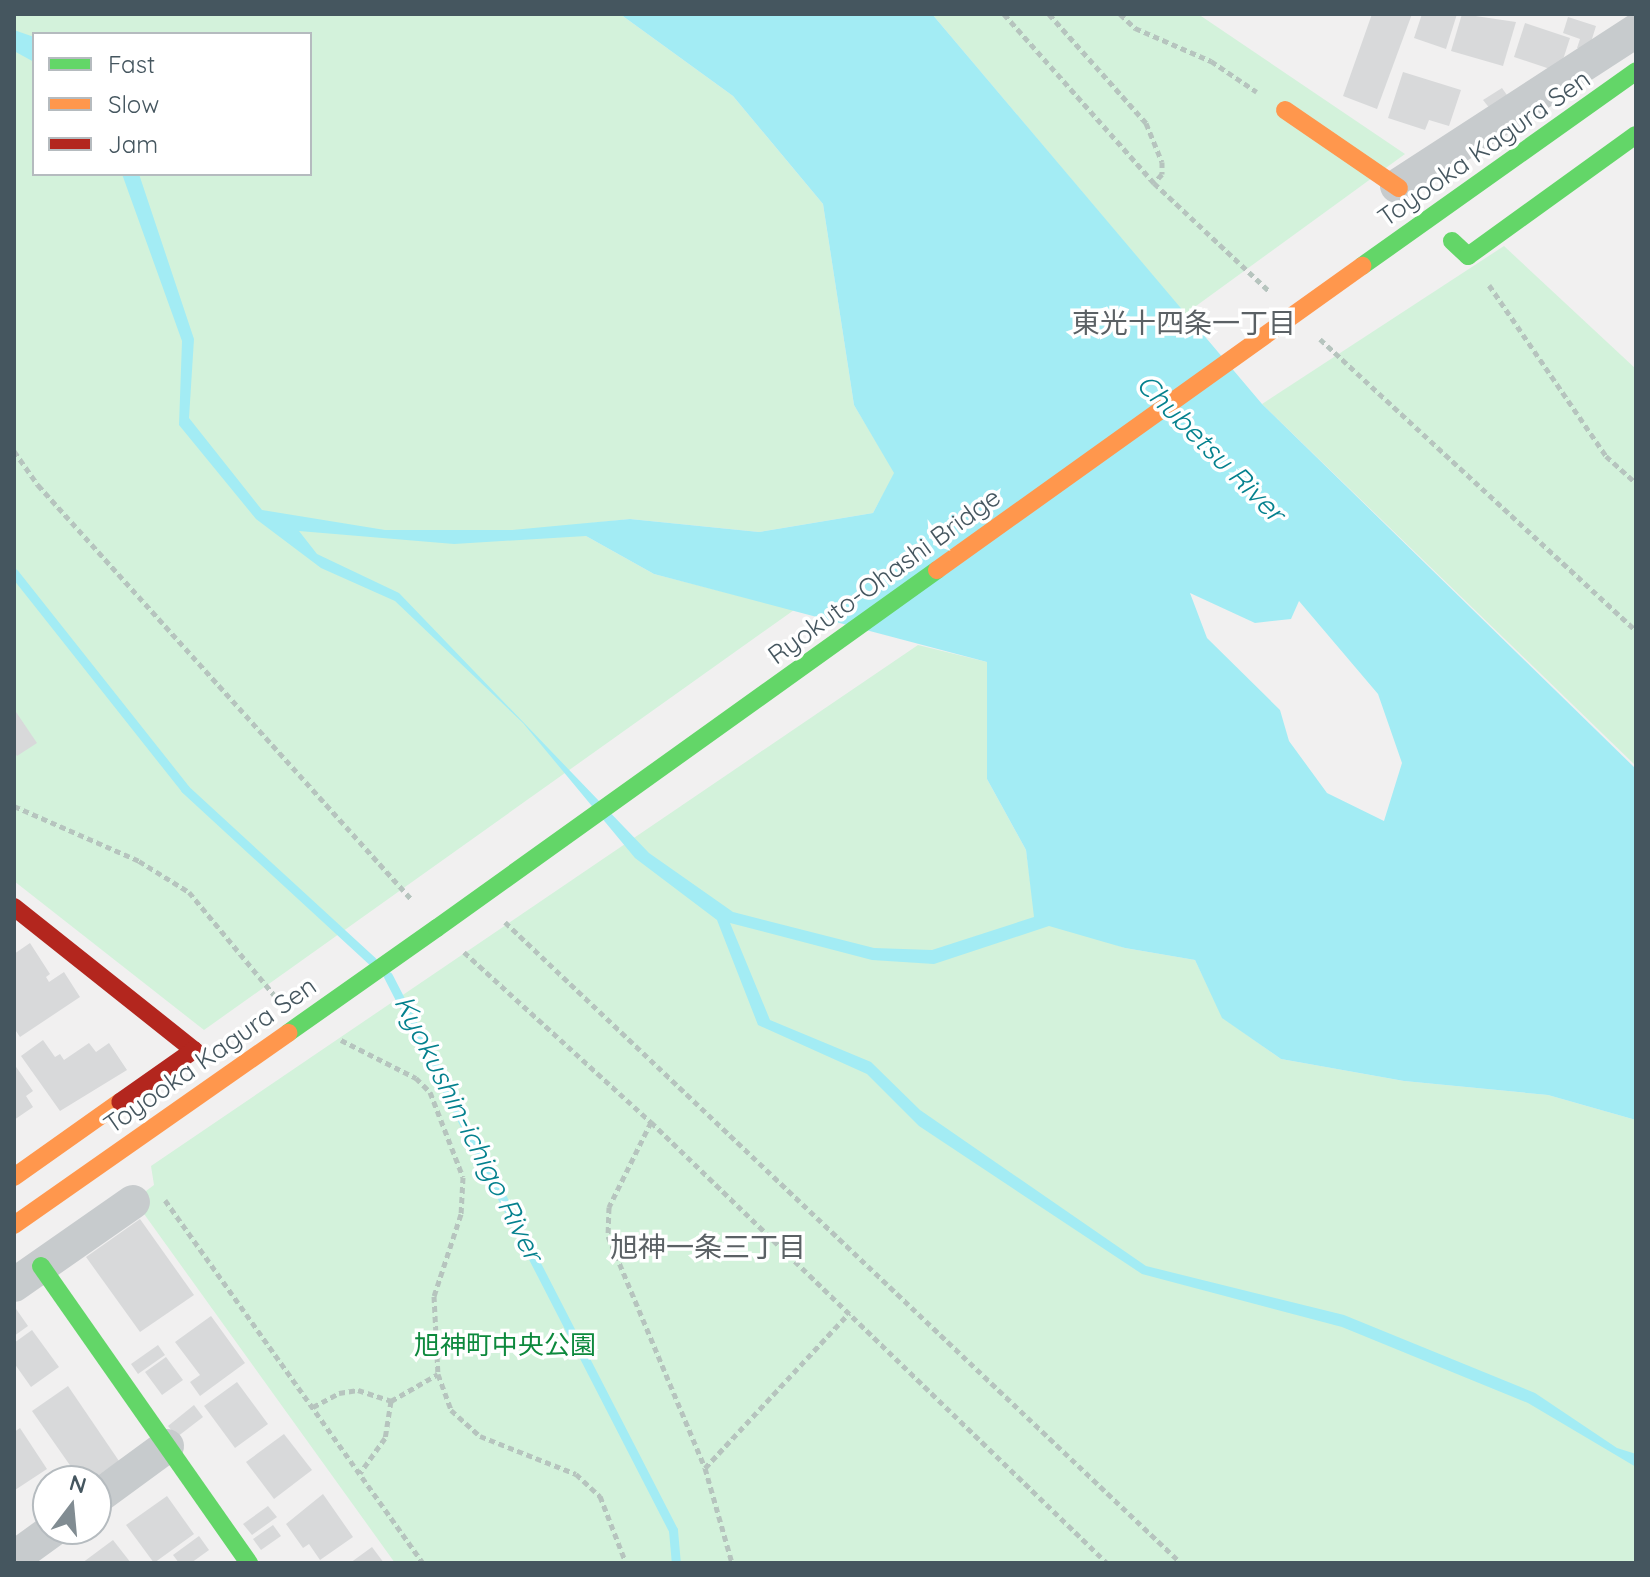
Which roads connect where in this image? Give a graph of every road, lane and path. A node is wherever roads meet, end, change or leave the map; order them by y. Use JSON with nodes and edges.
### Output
{"nodes":[{"id":1,"x":1049,"y":14,"type":"edge"},
{"id":2,"x":1120,"y":14,"type":"edge"},
{"id":3,"x":1610,"y":14,"type":"edge"},
{"id":4,"x":1636,"y":24,"type":"edge"},
{"id":5,"x":1636,"y":31,"type":"edge"},
{"id":6,"x":1636,"y":71,"type":"edge"},
{"id":7,"x":1285,"y":110,"type":"joint"},
{"id":8,"x":1636,"y":135,"type":"edge"},
{"id":9,"x":1154,"y":183,"type":"dead end"},
{"id":10,"x":1398,"y":187,"type":"joint"},
{"id":11,"x":1452,"y":241,"type":"dead end"},
{"id":12,"x":1468,"y":256,"type":"junction"},
{"id":13,"x":1362,"y":266,"type":"joint"},
{"id":14,"x":14,"y":451,"type":"edge"},
{"id":15,"x":1636,"y":483,"type":"edge"},
{"id":16,"x":14,"y":806,"type":"edge"},
{"id":17,"x":16,"y":912,"type":"edge"},
{"id":18,"x":499,"y":916,"type":"dead end"},
{"id":19,"x":437,"y":928,"type":"junction"},
{"id":20,"x":282,"y":1004,"type":"dead end"},
{"id":21,"x":329,"y":1034,"type":"dead end"},
{"id":22,"x":651,"y":1122,"type":"junction"},
{"id":23,"x":14,"y":1177,"type":"edge"},
{"id":24,"x":133,"y":1202,"type":"joint"},
{"id":25,"x":14,"y":1225,"type":"edge"},
{"id":26,"x":28,"y":1276,"type":"edge"},
{"id":27,"x":849,"y":1313,"type":"junction"},
{"id":28,"x":438,"y":1374,"type":"junction"},
{"id":29,"x":391,"y":1401,"type":"junction"},
{"id":30,"x":313,"y":1407,"type":"junction"},
{"id":31,"x":167,"y":1446,"type":"junction"},
{"id":32,"x":705,"y":1468,"type":"junction"},
{"id":33,"x":360,"y":1473,"type":"junction"},
{"id":34,"x":112,"y":1486,"type":"edge"},
{"id":35,"x":32,"y":1545,"type":"edge"},
{"id":36,"x":14,"y":1558,"type":"edge"},
{"id":37,"x":249,"y":1563,"type":"edge"},
{"id":38,"x":423,"y":1563,"type":"edge"},
{"id":39,"x":626,"y":1563,"type":"edge"},
{"id":40,"x":732,"y":1563,"type":"edge"},
{"id":41,"x":1107,"y":1563,"type":"edge"},
{"id":42,"x":1181,"y":1563,"type":"edge"}],
"edges":[{"from":1,"to":9,"type":"path"},
{"from":2,"to":7,"type":"path"},
{"from":3,"to":4,"type":"street"},
{"from":5,"to":10,"type":"street"},
{"from":6,"to":13,"type":"main road","name":"Toyooka Kagura Sen"},
{"from":7,"to":10,"type":"main road"},
{"from":8,"to":12,"type":"main road"},
{"from":11,"to":12,"type":"main road"},
{"from":12,"to":15,"type":"path"},
{"from":13,"to":19,"type":"main road","name":"Ryokuto-Ohashi Bridge","bridge":true},
{"from":14,"to":19,"type":"path"},
{"from":16,"to":20,"type":"path"},
{"from":17,"to":23,"type":"main road"},
{"from":18,"to":42,"type":"path"},
{"from":19,"to":22,"type":"path"},
{"from":19,"to":25,"type":"main road","name":"Toyooka Kagura Sen"},
{"from":21,"to":28,"type":"path"},
{"from":22,"to":27,"type":"path"},
{"from":22,"to":32,"type":"path"},
{"from":24,"to":26,"type":"street"},
{"from":24,"to":30,"type":"path"},
{"from":26,"to":31,"type":"main road"},
{"from":27,"to":32,"type":"path"},
{"from":27,"to":41,"type":"path"},
{"from":28,"to":29,"type":"path"},
{"from":28,"to":39,"type":"path"},
{"from":29,"to":30,"type":"path"},
{"from":29,"to":33,"type":"path"},
{"from":30,"to":33,"type":"path"},
{"from":31,"to":34,"type":"street"},
{"from":31,"to":37,"type":"main road"},
{"from":32,"to":40,"type":"path"},
{"from":33,"to":38,"type":"path"},
{"from":35,"to":36,"type":"street"}]}
